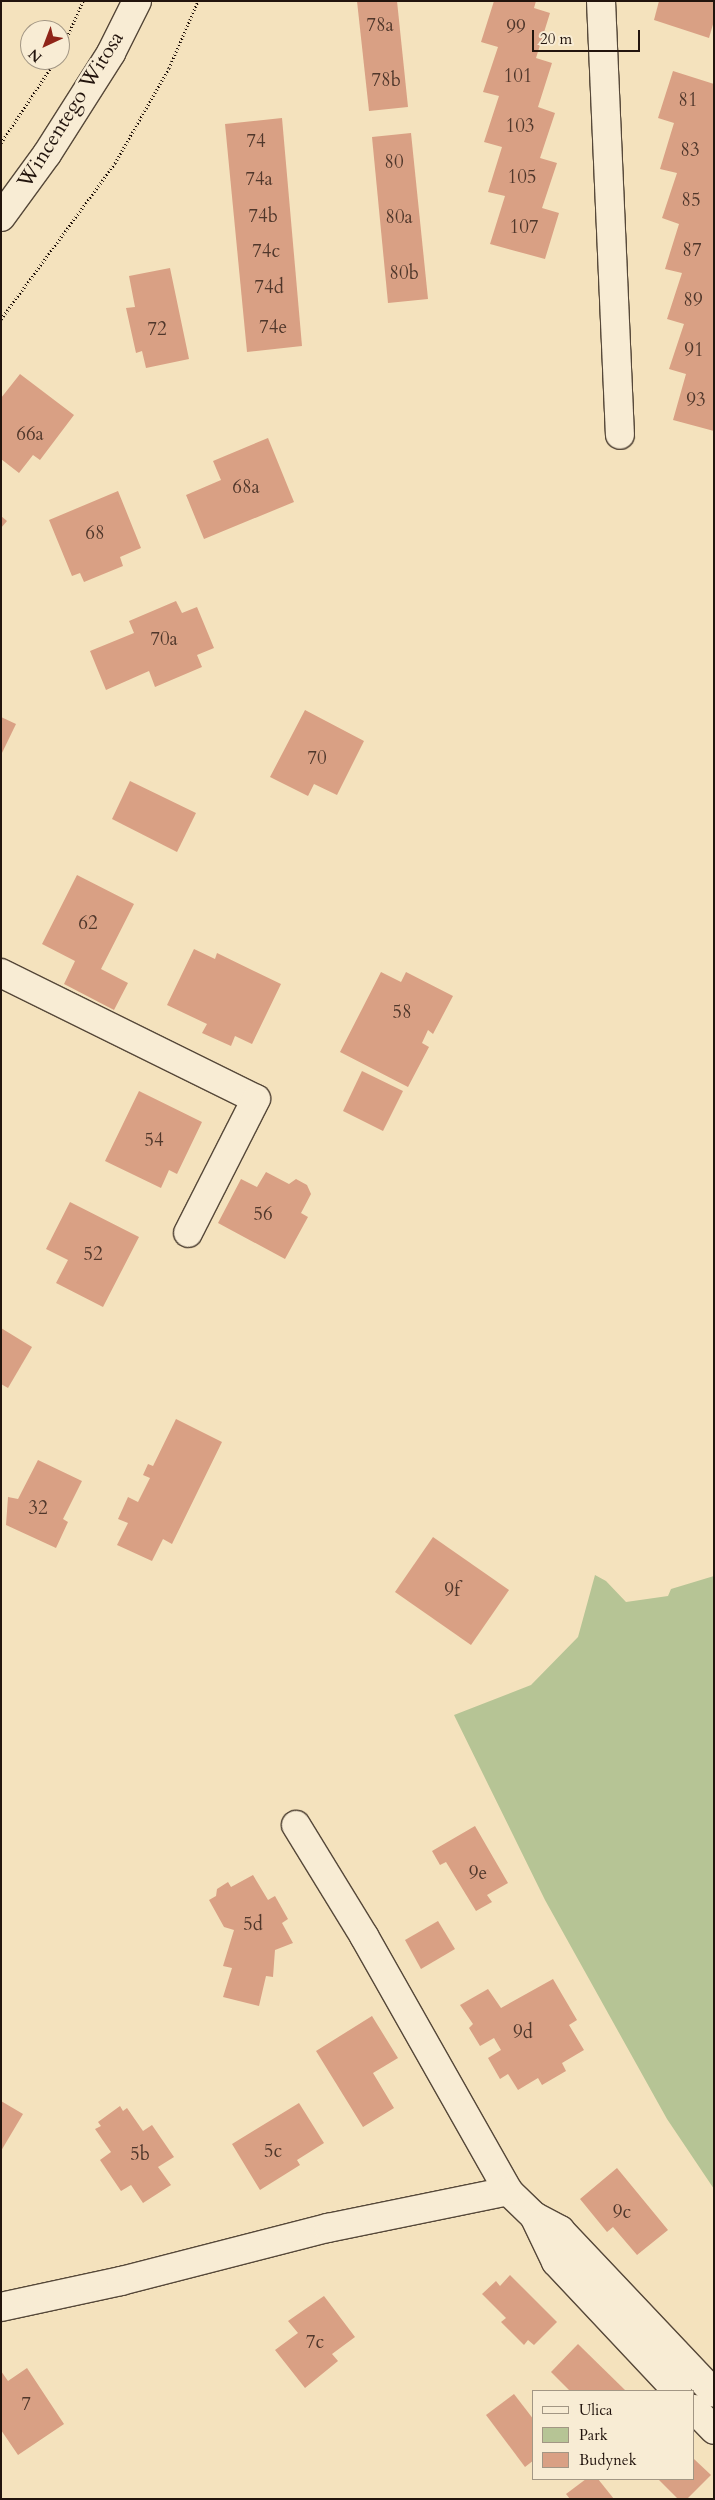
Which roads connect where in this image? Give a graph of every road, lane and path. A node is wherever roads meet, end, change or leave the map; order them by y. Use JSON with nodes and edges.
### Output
{"nodes":[{"id":1,"x":82,"y":1,"type":"edge"},
{"id":2,"x":137,"y":1,"type":"edge"},
{"id":3,"x":198,"y":1,"type":"edge"},
{"id":4,"x":601,"y":1,"type":"edge"},
{"id":5,"x":70,"y":29,"type":"edge"},
{"id":6,"x":49,"y":70,"type":"edge"},
{"id":7,"x":1,"y":143,"type":"edge"},
{"id":8,"x":1,"y":217,"type":"edge"},
{"id":9,"x":1,"y":319,"type":"edge"},
{"id":10,"x":620,"y":435,"type":"dead end"},
{"id":11,"x":1,"y":973,"type":"edge"},
{"id":12,"x":188,"y":1234,"type":"dead end"},
{"id":13,"x":296,"y":1825,"type":"dead end"},
{"id":14,"x":508,"y":2192,"type":"junction"},
{"id":15,"x":534,"y":2216,"type":"junction"},
{"id":16,"x":1,"y":2307,"type":"edge"},
{"id":17,"x":676,"y":2390,"type":"edge"},
{"id":18,"x":714,"y":2393,"type":"edge"},
{"id":19,"x":695,"y":2410,"type":"edge"},
{"id":20,"x":714,"y":2430,"type":"edge"}],
"edges":[{"from":1,"to":5,"type":"path"},
{"from":2,"to":8,"type":"street","name":"Wincentego Witosa"},
{"from":3,"to":9,"type":"path"},
{"from":4,"to":10,"type":"street"},
{"from":6,"to":7,"type":"path"},
{"from":11,"to":12,"type":"street"},
{"from":13,"to":14,"type":"street"},
{"from":14,"to":15,"type":"street"},
{"from":14,"to":16,"type":"street"},
{"from":15,"to":17,"type":"street"},
{"from":15,"to":18,"type":"street"},
{"from":19,"to":20,"type":"street"}]}
